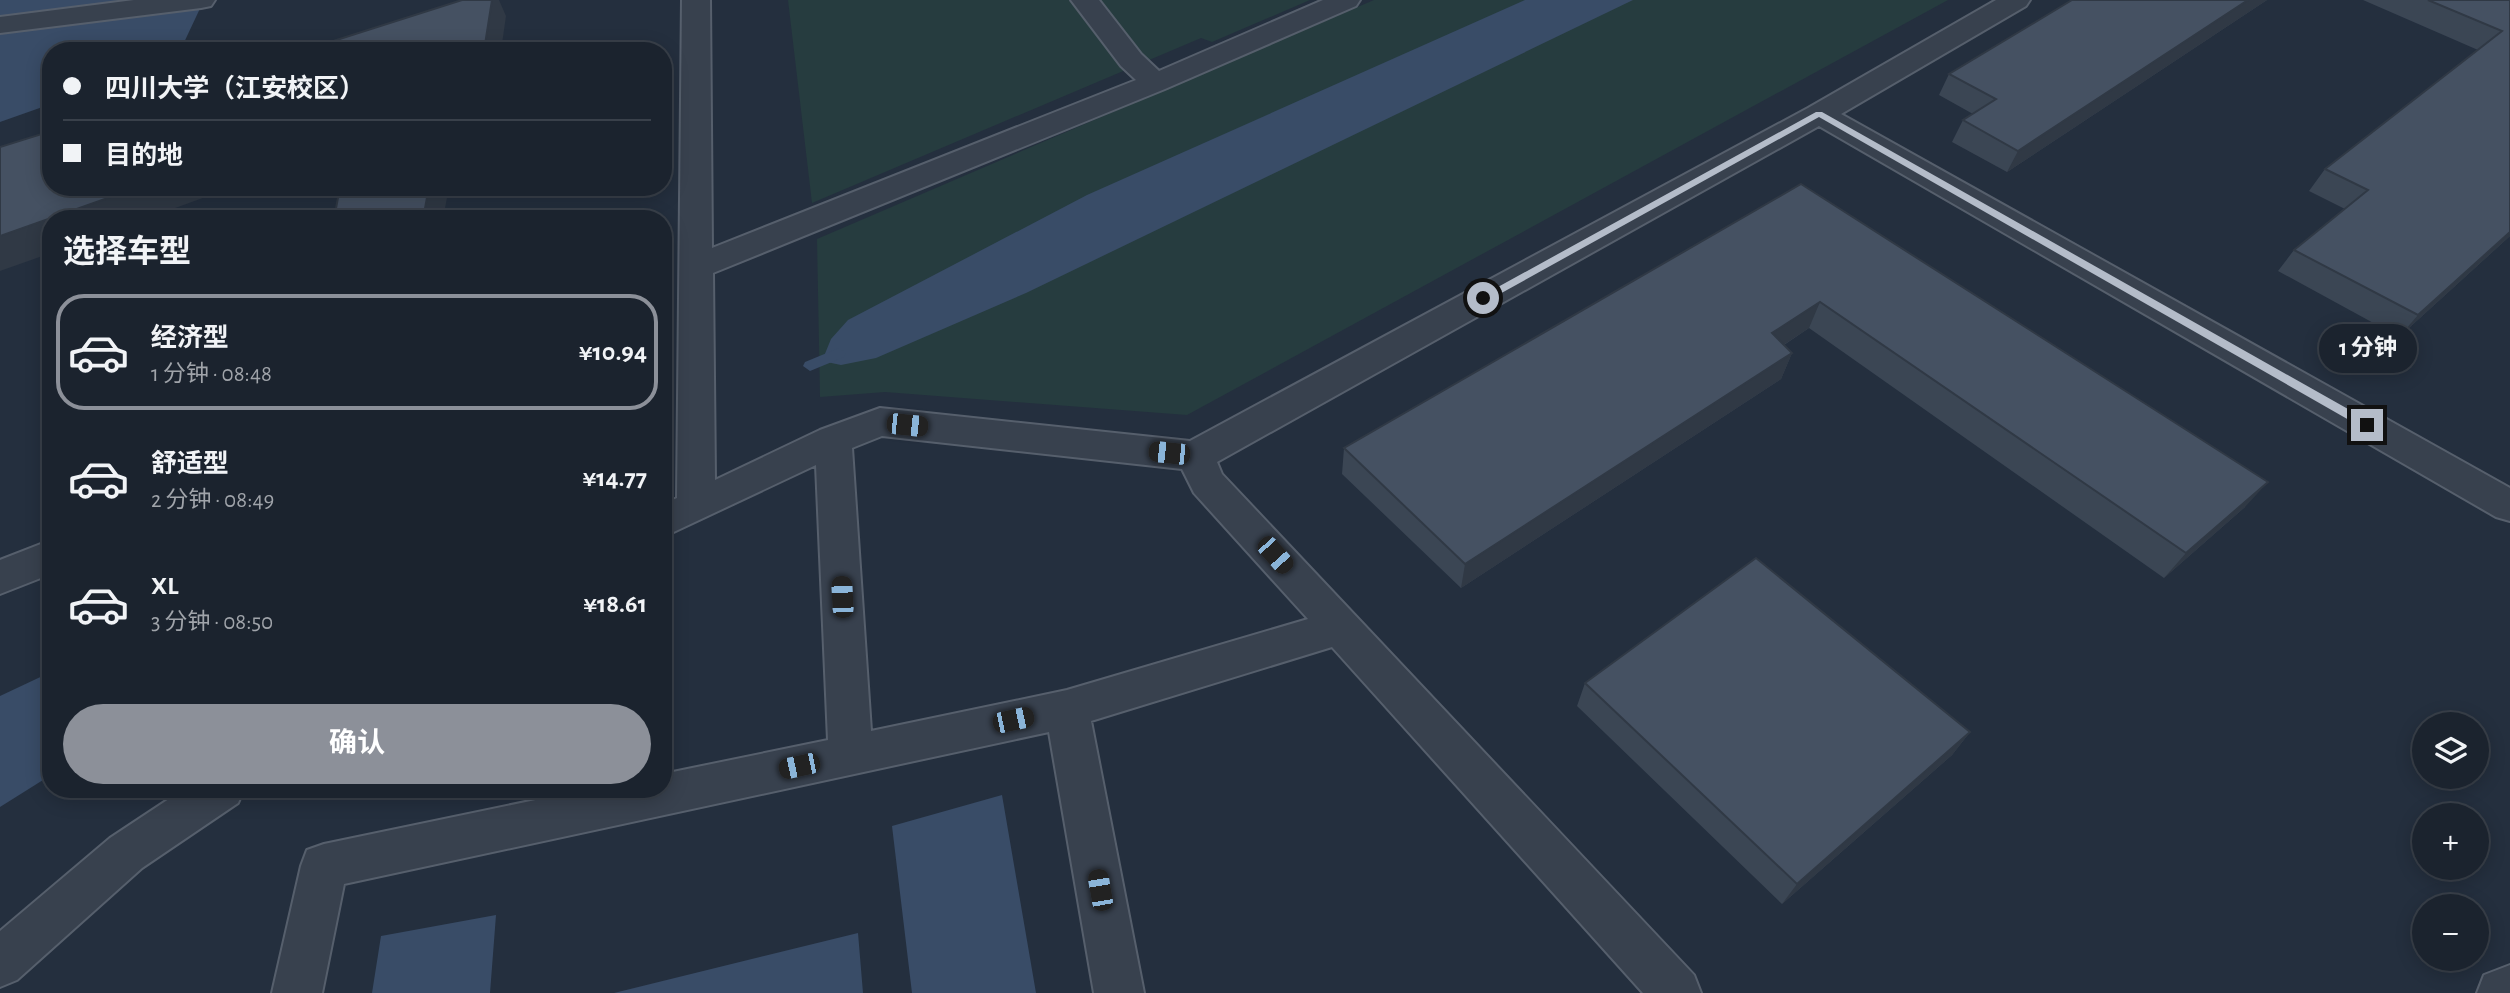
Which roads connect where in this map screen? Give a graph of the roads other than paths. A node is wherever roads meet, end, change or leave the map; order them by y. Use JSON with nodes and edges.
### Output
{"nodes":[{"id":1,"x":201,"y":0,"type":"edge"},
{"id":2,"x":696,"y":0,"type":"edge"},
{"id":3,"x":1085,"y":0,"type":"edge"},
{"id":4,"x":1346,"y":0,"type":"edge"},
{"id":5,"x":2016,"y":0,"type":"edge"},
{"id":6,"x":0,"y":25,"type":"edge"},
{"id":7,"x":1155,"y":83,"type":"junction"},
{"id":8,"x":1819,"y":114,"type":"junction"},
{"id":9,"x":696,"y":272,"type":"junction"},
{"id":10,"x":672,"y":285,"type":"edge"},
{"id":11,"x":833,"y":440,"type":"junction"},
{"id":12,"x":1195,"y":456,"type":"junction"},
{"id":13,"x":696,"y":505,"type":"junction"},
{"id":14,"x":2510,"y":506,"type":"edge"},
{"id":15,"x":672,"y":517,"type":"edge"},
{"id":16,"x":42,"y":560,"type":"edge"},
{"id":17,"x":0,"y":578,"type":"edge"},
{"id":18,"x":1341,"y":627,"type":"junction"},
{"id":19,"x":1067,"y":709,"type":"junction"},
{"id":20,"x":851,"y":755,"type":"junction"},
{"id":21,"x":672,"y":784,"type":"edge"},
{"id":22,"x":208,"y":798,"type":"edge"},
{"id":23,"x":587,"y":798,"type":"edge"},
{"id":24,"x":544,"y":805,"type":"edge"},
{"id":25,"x":0,"y":963,"type":"edge"},
{"id":26,"x":2510,"y":990,"type":"edge"},
{"id":27,"x":297,"y":993,"type":"edge"},
{"id":28,"x":1119,"y":993,"type":"edge"},
{"id":29,"x":1676,"y":993,"type":"edge"},
{"id":30,"x":2502,"y":993,"type":"edge"}],
"edges":[{"from":1,"to":6,"type":"street"},
{"from":2,"to":9,"type":"street"},
{"from":3,"to":7,"type":"street"},
{"from":4,"to":7,"type":"street"},
{"from":5,"to":8,"type":"street"},
{"from":7,"to":9,"type":"street"},
{"from":8,"to":12,"type":"street"},
{"from":8,"to":14,"type":"street"},
{"from":9,"to":10,"type":"street"},
{"from":9,"to":13,"type":"street"},
{"from":11,"to":12,"type":"street"},
{"from":11,"to":13,"type":"street"},
{"from":11,"to":20,"type":"street"},
{"from":12,"to":18,"type":"street"},
{"from":13,"to":15,"type":"street"},
{"from":16,"to":17,"type":"street"},
{"from":18,"to":19,"type":"street"},
{"from":18,"to":29,"type":"street"},
{"from":19,"to":20,"type":"street"},
{"from":19,"to":28,"type":"street"},
{"from":20,"to":21,"type":"street"},
{"from":22,"to":25,"type":"street"},
{"from":23,"to":24,"type":"street"},
{"from":24,"to":27,"type":"street"},
{"from":26,"to":30,"type":"street"}]}
